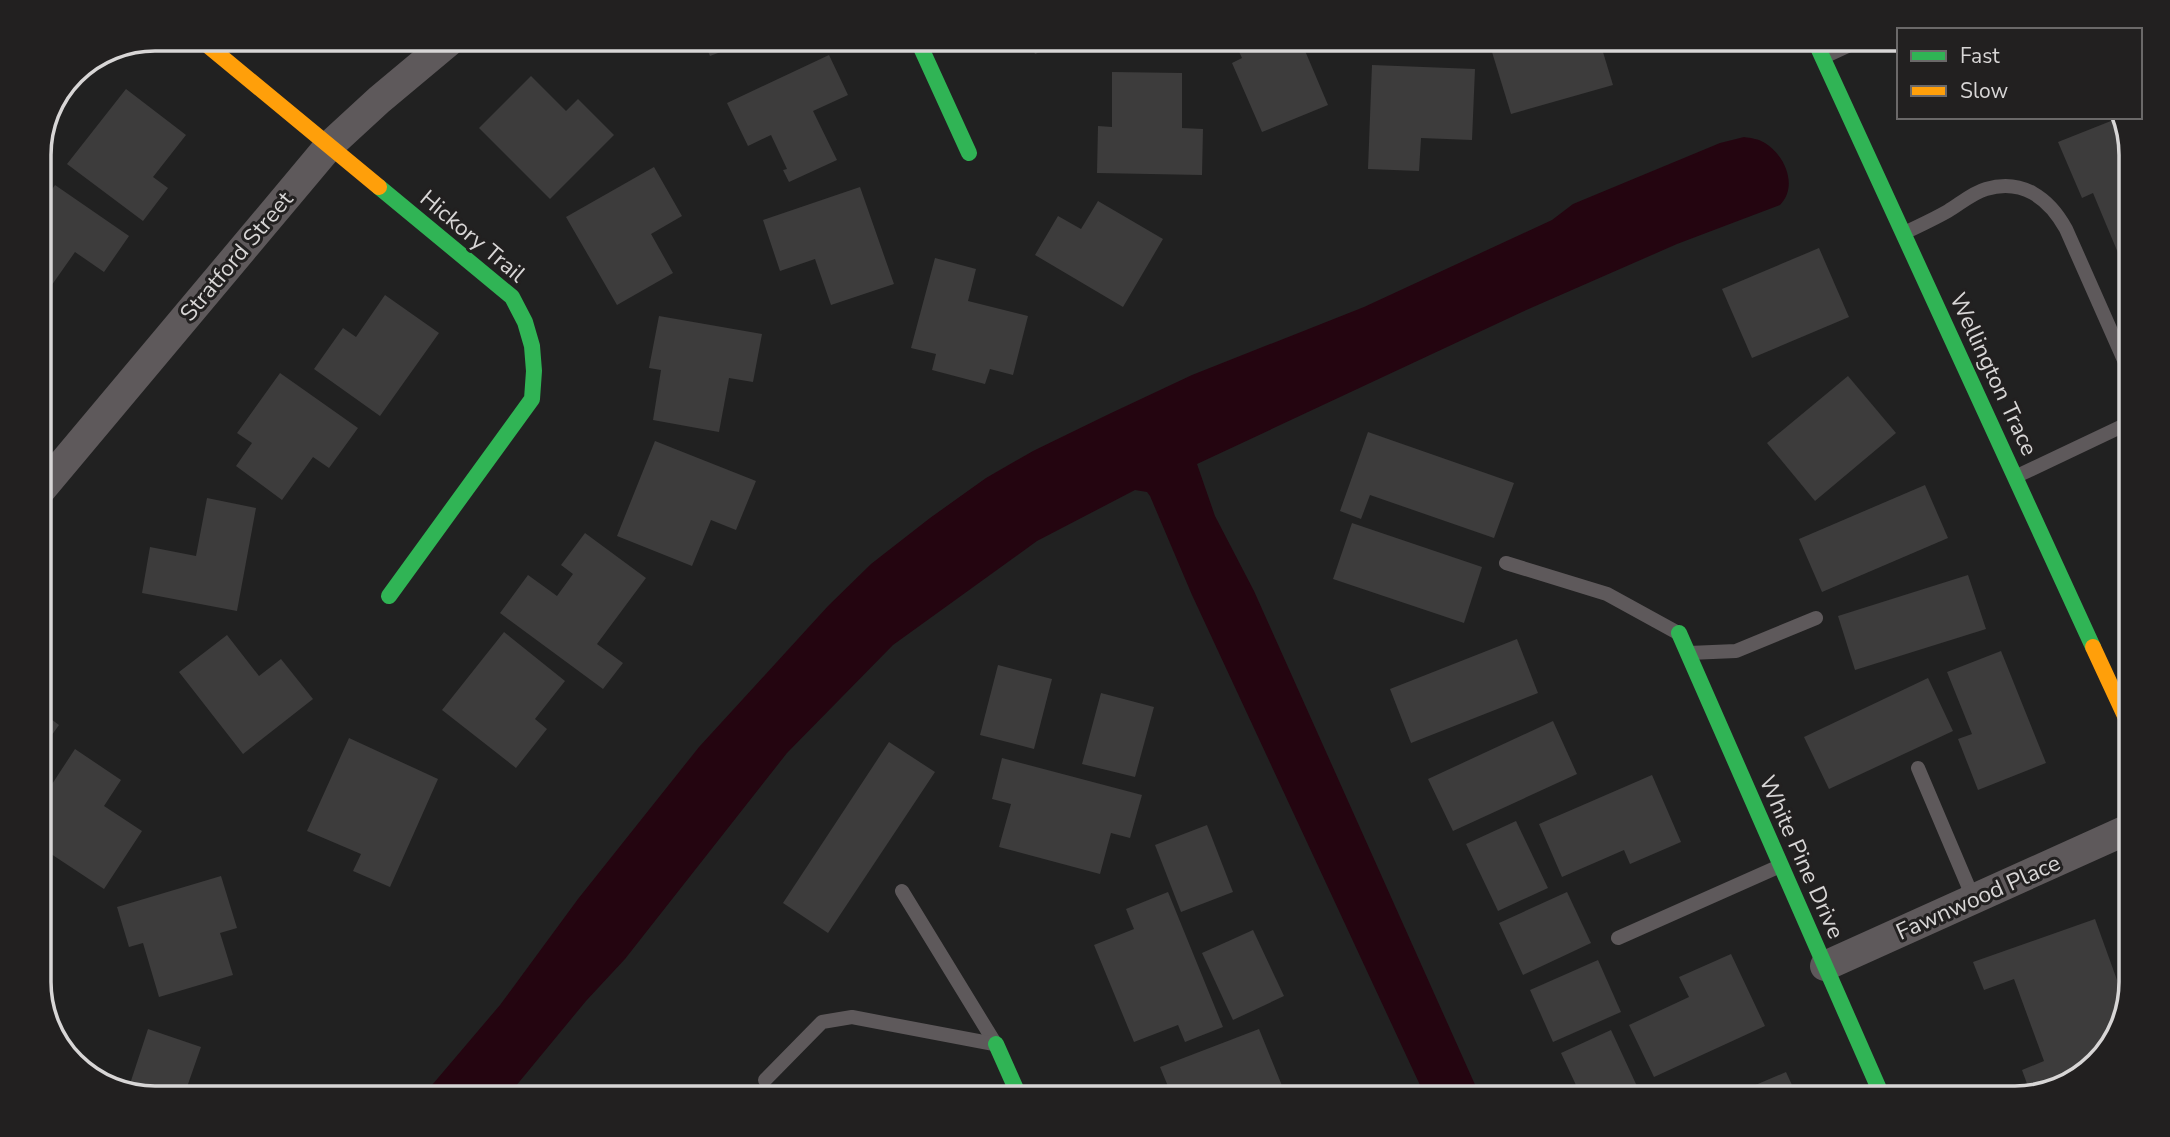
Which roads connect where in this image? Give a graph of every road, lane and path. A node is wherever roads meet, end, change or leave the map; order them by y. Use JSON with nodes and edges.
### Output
{"nodes":[{"id":1,"x":216,"y":51,"type":"edge"},
{"id":2,"x":437,"y":51,"type":"edge"},
{"id":3,"x":923,"y":51,"type":"edge"},
{"id":4,"x":1820,"y":51,"type":"edge"},
{"id":5,"x":1837,"y":51,"type":"edge"},
{"id":6,"x":1823,"y":58,"type":"junction"},
{"id":7,"x":330,"y":146,"type":"junction"},
{"id":8,"x":969,"y":153,"type":"dead end"},
{"id":9,"x":1904,"y":233,"type":"junction"},
{"id":10,"x":2119,"y":349,"type":"edge"},
{"id":11,"x":2119,"y":428,"type":"edge"},
{"id":12,"x":2016,"y":477,"type":"junction"},
{"id":13,"x":51,"y":478,"type":"edge"},
{"id":14,"x":1506,"y":563,"type":"dead end"},
{"id":15,"x":389,"y":596,"type":"dead end"},
{"id":16,"x":1816,"y":618,"type":"dead end"},
{"id":17,"x":1679,"y":633,"type":"joint"},
{"id":18,"x":1688,"y":653,"type":"junction"},
{"id":19,"x":2119,"y":701,"type":"edge"},
{"id":20,"x":1918,"y":768,"type":"dead end"},
{"id":21,"x":2119,"y":834,"type":"edge"},
{"id":22,"x":1781,"y":865,"type":"junction"},
{"id":23,"x":902,"y":891,"type":"dead end"},
{"id":24,"x":1973,"y":900,"type":"junction"},
{"id":25,"x":1618,"y":938,"type":"dead end"},
{"id":26,"x":1825,"y":966,"type":"junction"},
{"id":27,"x":996,"y":1044,"type":"junction"},
{"id":28,"x":765,"y":1080,"type":"dead end"},
{"id":29,"x":1015,"y":1086,"type":"edge"},
{"id":30,"x":1878,"y":1086,"type":"edge"}],
"edges":[{"from":1,"to":7,"type":"street","name":"Hickory Trail"},
{"from":2,"to":7,"type":"street","name":"Stratford Street"},
{"from":3,"to":8,"type":"street"},
{"from":4,"to":6,"type":"street","name":"Wellington Trace"},
{"from":5,"to":6,"type":"lane"},
{"from":6,"to":9,"type":"street","name":"Wellington Trace"},
{"from":7,"to":13,"type":"street","name":"Stratford Street"},
{"from":7,"to":15,"type":"street","name":"Hickory Trail"},
{"from":9,"to":10,"type":"lane"},
{"from":9,"to":12,"type":"street","name":"Wellington Trace"},
{"from":11,"to":12,"type":"lane"},
{"from":12,"to":19,"type":"street","name":"Wellington Trace"},
{"from":14,"to":17,"type":"lane"},
{"from":16,"to":18,"type":"lane"},
{"from":17,"to":18,"type":"street","name":"White Pine Drive"},
{"from":18,"to":22,"type":"street","name":"White Pine Drive"},
{"from":20,"to":24,"type":"lane"},
{"from":21,"to":24,"type":"street","name":"Fawnwood Place"},
{"from":22,"to":25,"type":"lane"},
{"from":22,"to":26,"type":"street","name":"White Pine Drive"},
{"from":23,"to":27,"type":"lane"},
{"from":24,"to":26,"type":"street","name":"Fawnwood Place"},
{"from":26,"to":30,"type":"street","name":"White Pine Drive"},
{"from":27,"to":28,"type":"lane"},
{"from":27,"to":29,"type":"street"}]}
